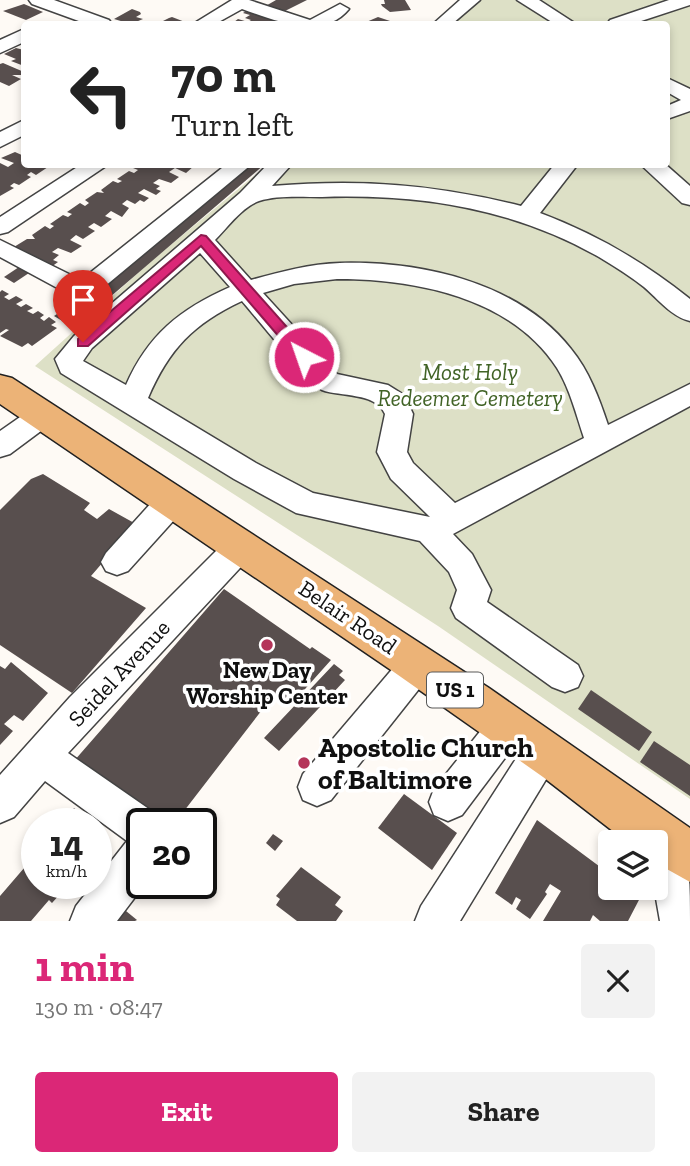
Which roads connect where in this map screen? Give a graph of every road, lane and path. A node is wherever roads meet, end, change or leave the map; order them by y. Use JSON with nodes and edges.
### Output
{"nodes":[{"id":1,"x":38,"y":0,"type":"edge"},
{"id":2,"x":446,"y":0,"type":"edge"},
{"id":3,"x":471,"y":0,"type":"edge"},
{"id":4,"x":526,"y":0,"type":"edge"},
{"id":5,"x":686,"y":0,"type":"edge"},
{"id":6,"x":243,"y":2,"type":"edge"},
{"id":7,"x":340,"y":9,"type":"dead end"},
{"id":8,"x":69,"y":12,"type":"junction"},
{"id":9,"x":50,"y":21,"type":"edge"},
{"id":10,"x":94,"y":21,"type":"edge"},
{"id":11,"x":208,"y":21,"type":"edge"},
{"id":12,"x":295,"y":21,"type":"edge"},
{"id":13,"x":321,"y":21,"type":"edge"},
{"id":14,"x":429,"y":21,"type":"edge"},
{"id":15,"x":446,"y":21,"type":"edge"},
{"id":16,"x":562,"y":21,"type":"edge"},
{"id":17,"x":625,"y":21,"type":"edge"},
{"id":18,"x":21,"y":36,"type":"edge"},
{"id":19,"x":0,"y":47,"type":"edge"},
{"id":20,"x":670,"y":86,"type":"edge"},
{"id":21,"x":690,"y":97,"type":"edge"},
{"id":22,"x":690,"y":104,"type":"edge"},
{"id":23,"x":670,"y":112,"type":"edge"},
{"id":24,"x":21,"y":129,"type":"edge"},
{"id":25,"x":0,"y":141,"type":"edge"},
{"id":26,"x":92,"y":168,"type":"edge"},
{"id":27,"x":236,"y":168,"type":"edge"},
{"id":28,"x":277,"y":168,"type":"edge"},
{"id":29,"x":563,"y":168,"type":"edge"},
{"id":30,"x":656,"y":168,"type":"edge"},
{"id":31,"x":250,"y":196,"type":"junction"},
{"id":32,"x":690,"y":198,"type":"edge"},
{"id":33,"x":526,"y":215,"type":"junction"},
{"id":34,"x":0,"y":226,"type":"edge"},
{"id":35,"x":201,"y":239,"type":"junction"},
{"id":36,"x":0,"y":247,"type":"edge"},
{"id":37,"x":246,"y":290,"type":"junction"},
{"id":38,"x":690,"y":313,"type":"edge"},
{"id":39,"x":0,"y":387,"type":"edge"},
{"id":40,"x":690,"y":394,"type":"edge"},
{"id":41,"x":132,"y":402,"type":"junction"},
{"id":42,"x":43,"y":415,"type":"junction"},
{"id":43,"x":600,"y":443,"type":"junction"},
{"id":44,"x":0,"y":446,"type":"edge"},
{"id":45,"x":173,"y":500,"type":"junction"},
{"id":46,"x":441,"y":525,"type":"junction"},
{"id":47,"x":242,"y":545,"type":"junction"},
{"id":48,"x":117,"y":562,"type":"dead end"},
{"id":49,"x":418,"y":664,"type":"junction"},
{"id":50,"x":565,"y":676,"type":"dead end"},
{"id":51,"x":507,"y":726,"type":"junction"},
{"id":52,"x":543,"y":750,"type":"junction"},
{"id":53,"x":42,"y":757,"type":"junction"},
{"id":54,"x":317,"y":787,"type":"dead end"},
{"id":55,"x":448,"y":802,"type":"dead end"},
{"id":56,"x":0,"y":804,"type":"edge"},
{"id":57,"x":126,"y":817,"type":"edge"},
{"id":58,"x":678,"y":849,"type":"edge"},
{"id":59,"x":126,"y":876,"type":"edge"},
{"id":60,"x":91,"y":921,"type":"edge"},
{"id":61,"x":436,"y":921,"type":"edge"},
{"id":62,"x":681,"y":921,"type":"edge"}],
"edges":[{"from":1,"to":8,"type":"street"},
{"from":2,"to":14,"type":"street"},
{"from":3,"to":15,"type":"street"},
{"from":4,"to":16,"type":"street"},
{"from":5,"to":17,"type":"street"},
{"from":6,"to":11,"type":"street"},
{"from":6,"to":12,"type":"street"},
{"from":7,"to":13,"type":"street"},
{"from":8,"to":9,"type":"street"},
{"from":8,"to":10,"type":"street"},
{"from":18,"to":19,"type":"street"},
{"from":20,"to":21,"type":"street"},
{"from":22,"to":23,"type":"street"},
{"from":24,"to":25,"type":"street"},
{"from":26,"to":34,"type":"street"},
{"from":27,"to":36,"type":"street"},
{"from":28,"to":31,"type":"street"},
{"from":29,"to":33,"type":"street"},
{"from":30,"to":32,"type":"street"},
{"from":31,"to":33,"type":"street"},
{"from":31,"to":35,"type":"street"},
{"from":33,"to":38,"type":"street"},
{"from":35,"to":37,"type":"street"},
{"from":35,"to":41,"type":"street"},
{"from":37,"to":41,"type":"lane"},
{"from":37,"to":43,"type":"lane"},
{"from":37,"to":46,"type":"street"},
{"from":39,"to":42,"type":"main road","name":"Belair Road","number":"US 1"},
{"from":40,"to":43,"type":"street"},
{"from":41,"to":46,"type":"lane"},
{"from":42,"to":44,"type":"street"},
{"from":42,"to":45,"type":"main road","name":"Belair Road","number":"US 1"},
{"from":43,"to":46,"type":"lane"},
{"from":45,"to":47,"type":"main road","name":"Belair Road","number":"US 1"},
{"from":45,"to":48,"type":"street"},
{"from":46,"to":50,"type":"street"},
{"from":47,"to":49,"type":"main road","name":"Belair Road","number":"US 1"},
{"from":47,"to":53,"type":"street","name":"Seidel Avenue"},
{"from":49,"to":51,"type":"main road","name":"Belair Road","number":"US 1"},
{"from":49,"to":54,"type":"street"},
{"from":51,"to":52,"type":"main road","name":"Belair Road","number":"US 1"},
{"from":51,"to":55,"type":"street"},
{"from":52,"to":58,"type":"main road","name":"Belair Road","number":"US 1"},
{"from":52,"to":61,"type":"street"},
{"from":53,"to":56,"type":"street","name":"Seidel Avenue"},
{"from":53,"to":57,"type":"street"},
{"from":58,"to":62,"type":"street"},
{"from":59,"to":60,"type":"street"}]}
